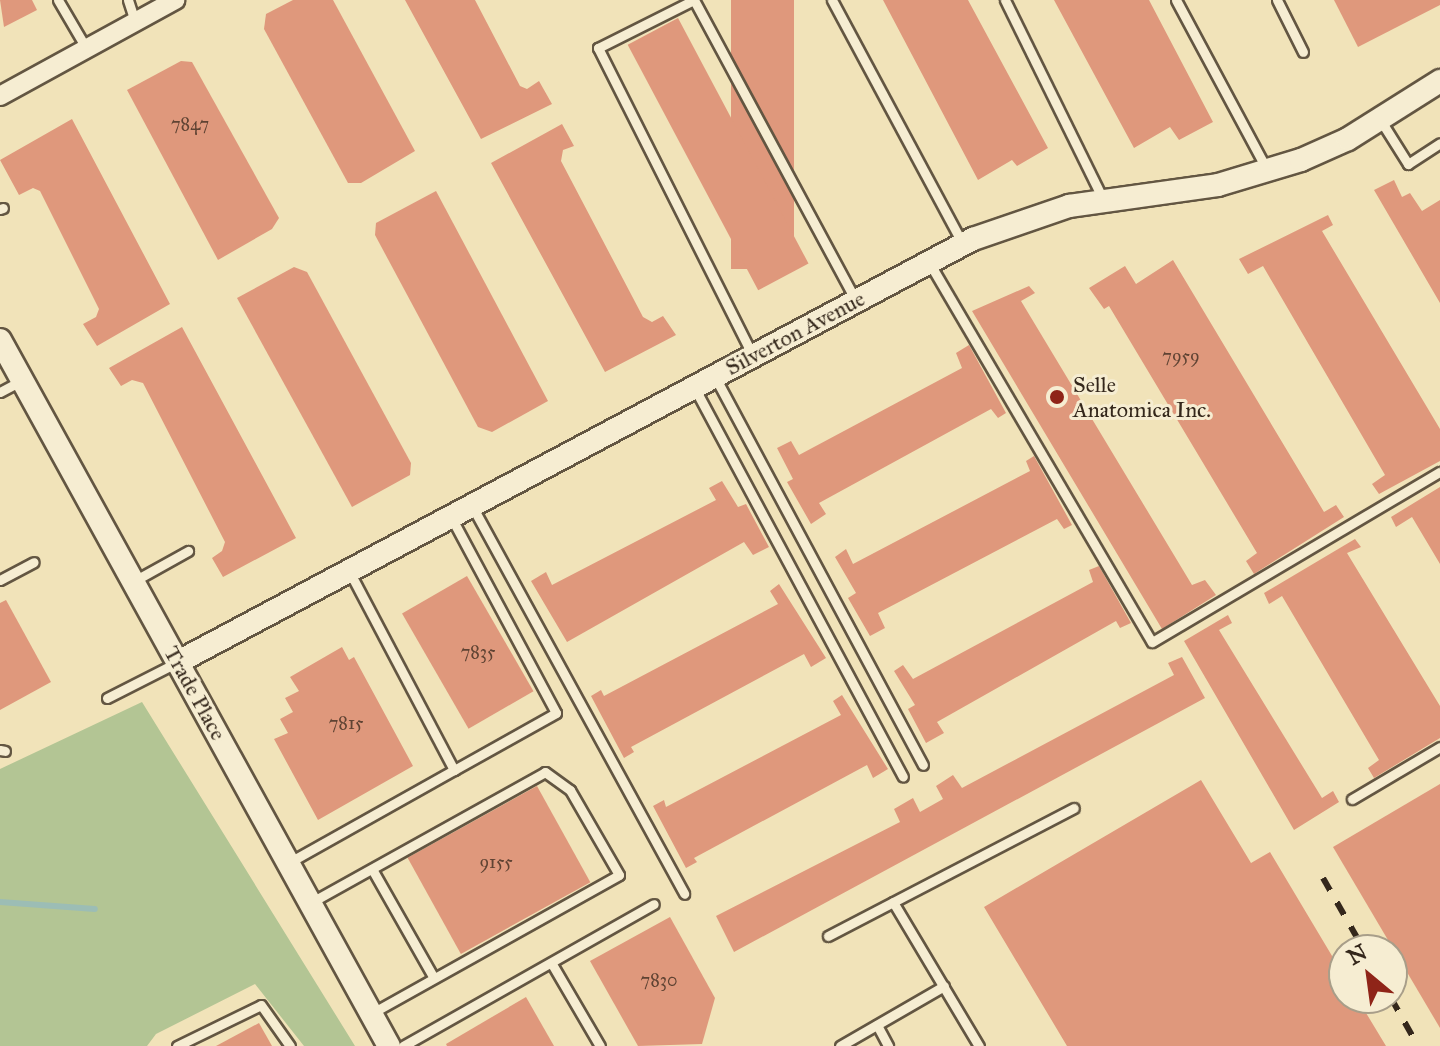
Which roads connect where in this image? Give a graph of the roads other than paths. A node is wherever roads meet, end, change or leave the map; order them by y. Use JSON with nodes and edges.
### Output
{"nodes":[{"id":1,"x":58,"y":0,"type":"edge"},
{"id":2,"x":128,"y":0,"type":"edge"},
{"id":3,"x":175,"y":0,"type":"edge"},
{"id":4,"x":832,"y":0,"type":"edge"},
{"id":5,"x":1005,"y":0,"type":"edge"},
{"id":6,"x":1176,"y":0,"type":"edge"},
{"id":7,"x":1277,"y":0,"type":"edge"},
{"id":8,"x":135,"y":22,"type":"junction"},
{"id":9,"x":86,"y":48,"type":"junction"},
{"id":10,"x":1303,"y":52,"type":"dead end"},
{"id":11,"x":1440,"y":81,"type":"edge"},
{"id":12,"x":0,"y":96,"type":"edge"},
{"id":13,"x":1380,"y":119,"type":"junction"},
{"id":14,"x":1440,"y":143,"type":"edge"},
{"id":15,"x":1267,"y":170,"type":"junction"},
{"id":16,"x":1104,"y":201,"type":"junction"},
{"id":17,"x":963,"y":244,"type":"junction"},
{"id":18,"x":929,"y":263,"type":"junction"},
{"id":19,"x":856,"y":301,"type":"junction"},
{"id":20,"x":0,"y":340,"type":"edge"},
{"id":21,"x":753,"y":356,"type":"junction"},
{"id":22,"x":715,"y":376,"type":"junction"},
{"id":23,"x":21,"y":381,"type":"junction"},
{"id":24,"x":694,"y":387,"type":"junction"},
{"id":25,"x":0,"y":392,"type":"edge"},
{"id":26,"x":1440,"y":472,"type":"edge"},
{"id":27,"x":472,"y":506,"type":"junction"},
{"id":28,"x":451,"y":517,"type":"junction"},
{"id":29,"x":188,"y":551,"type":"dead end"},
{"id":30,"x":34,"y":562,"type":"dead end"},
{"id":31,"x":349,"y":571,"type":"junction"},
{"id":32,"x":0,"y":580,"type":"edge"},
{"id":33,"x":134,"y":581,"type":"junction"},
{"id":34,"x":178,"y":662,"type":"junction"},
{"id":35,"x":107,"y":698,"type":"dead end"},
{"id":36,"x":1440,"y":747,"type":"edge"},
{"id":37,"x":923,"y":765,"type":"dead end"},
{"id":38,"x":454,"y":770,"type":"junction"},
{"id":39,"x":903,"y":776,"type":"dead end"},
{"id":40,"x":1352,"y":799,"type":"dead end"},
{"id":41,"x":1074,"y":808,"type":"dead end"},
{"id":42,"x":288,"y":863,"type":"junction"},
{"id":43,"x":372,"y":869,"type":"junction"},
{"id":44,"x":684,"y":894,"type":"dead end"},
{"id":45,"x":893,"y":902,"type":"junction"},
{"id":46,"x":310,"y":903,"type":"junction"},
{"id":47,"x":654,"y":904,"type":"dead end"},
{"id":48,"x":828,"y":936,"type":"dead end"},
{"id":49,"x":552,"y":964,"type":"junction"},
{"id":50,"x":434,"y":978,"type":"junction"},
{"id":51,"x":944,"y":986,"type":"junction"},
{"id":52,"x":371,"y":1014,"type":"junction"},
{"id":53,"x":877,"y":1025,"type":"junction"},
{"id":54,"x":177,"y":1046,"type":"edge"},
{"id":55,"x":290,"y":1046,"type":"edge"},
{"id":56,"x":389,"y":1046,"type":"edge"},
{"id":57,"x":403,"y":1046,"type":"edge"},
{"id":58,"x":600,"y":1046,"type":"edge"},
{"id":59,"x":840,"y":1046,"type":"edge"},
{"id":60,"x":888,"y":1046,"type":"edge"},
{"id":61,"x":979,"y":1046,"type":"edge"}],
"edges":[{"from":1,"to":9,"type":"lane"},
{"from":2,"to":8,"type":"lane"},
{"from":3,"to":8,"type":"street"},
{"from":4,"to":17,"type":"lane"},
{"from":5,"to":16,"type":"lane"},
{"from":6,"to":15,"type":"lane"},
{"from":7,"to":10,"type":"lane"},
{"from":8,"to":9,"type":"street"},
{"from":9,"to":12,"type":"street"},
{"from":11,"to":13,"type":"street","name":"Silverton Avenue"},
{"from":13,"to":14,"type":"lane"},
{"from":13,"to":15,"type":"street","name":"Silverton Avenue"},
{"from":15,"to":16,"type":"street","name":"Silverton Avenue"},
{"from":16,"to":17,"type":"street","name":"Silverton Avenue"},
{"from":17,"to":18,"type":"street","name":"Silverton Avenue"},
{"from":18,"to":19,"type":"street","name":"Silverton Avenue"},
{"from":18,"to":26,"type":"lane"},
{"from":19,"to":21,"type":"street","name":"Silverton Avenue"},
{"from":19,"to":21,"type":"lane"},
{"from":20,"to":23,"type":"street","name":"Trade Place"},
{"from":21,"to":22,"type":"street","name":"Silverton Avenue"},
{"from":22,"to":24,"type":"street","name":"Silverton Avenue"},
{"from":22,"to":37,"type":"lane"},
{"from":23,"to":25,"type":"lane"},
{"from":23,"to":33,"type":"street","name":"Trade Place"},
{"from":24,"to":27,"type":"street","name":"Silverton Avenue"},
{"from":24,"to":39,"type":"lane"},
{"from":27,"to":28,"type":"street","name":"Silverton Avenue"},
{"from":27,"to":44,"type":"lane"},
{"from":28,"to":31,"type":"street","name":"Silverton Avenue"},
{"from":28,"to":38,"type":"lane"},
{"from":29,"to":33,"type":"lane"},
{"from":30,"to":32,"type":"lane"},
{"from":31,"to":34,"type":"street","name":"Silverton Avenue"},
{"from":31,"to":38,"type":"lane"},
{"from":33,"to":34,"type":"street","name":"Trade Place"},
{"from":34,"to":35,"type":"lane"},
{"from":34,"to":42,"type":"street","name":"Trade Place"},
{"from":36,"to":40,"type":"lane"},
{"from":38,"to":42,"type":"lane"},
{"from":41,"to":45,"type":"lane"},
{"from":42,"to":46,"type":"street","name":"Trade Place"},
{"from":43,"to":46,"type":"lane"},
{"from":43,"to":50,"type":"lane"},
{"from":43,"to":50,"type":"lane"},
{"from":45,"to":48,"type":"lane"},
{"from":45,"to":51,"type":"lane"},
{"from":46,"to":52,"type":"street","name":"Trade Place"},
{"from":47,"to":49,"type":"lane"},
{"from":49,"to":57,"type":"lane"},
{"from":49,"to":58,"type":"lane"},
{"from":50,"to":52,"type":"lane"},
{"from":51,"to":53,"type":"lane"},
{"from":51,"to":61,"type":"lane"},
{"from":52,"to":56,"type":"street","name":"Trade Place"},
{"from":53,"to":59,"type":"lane"},
{"from":53,"to":60,"type":"lane"},
{"from":54,"to":55,"type":"lane"}]}
